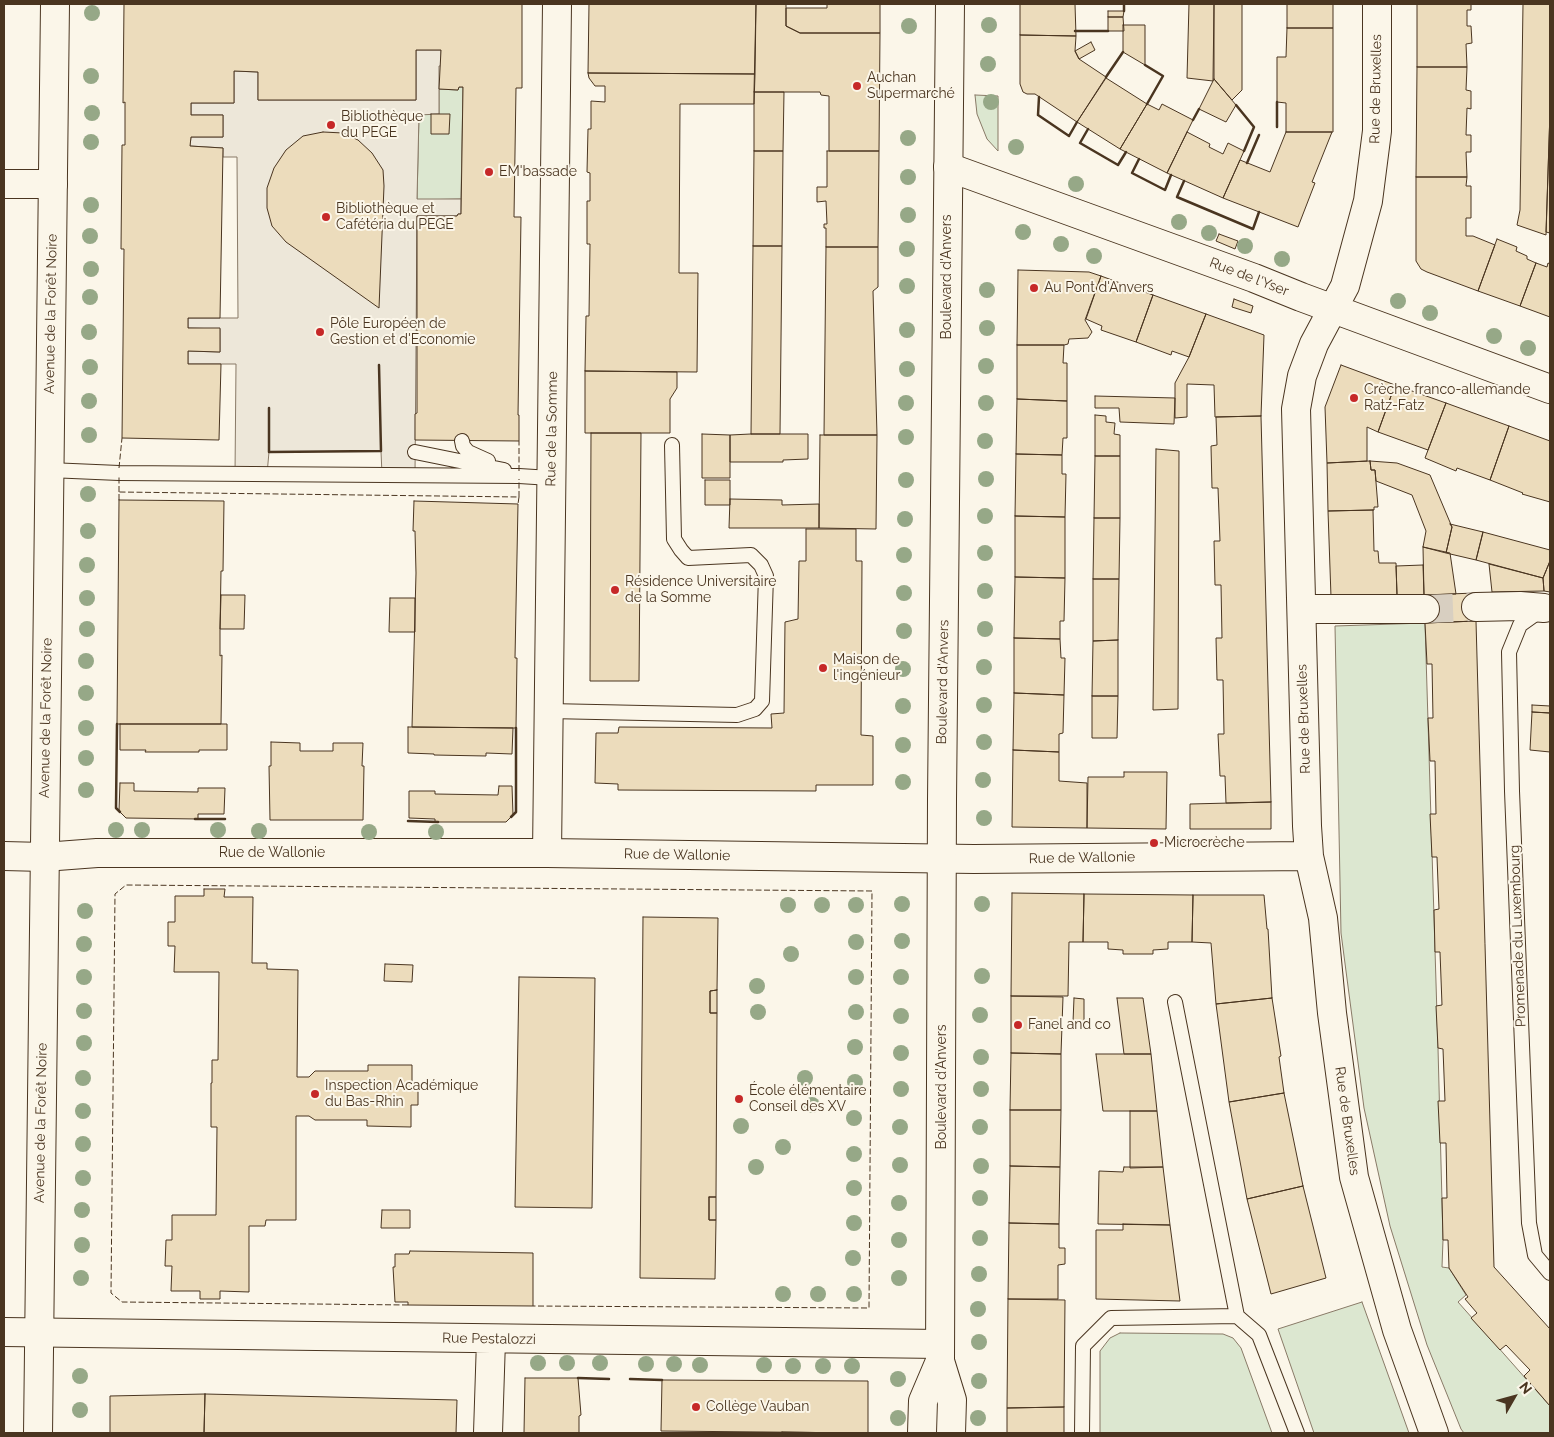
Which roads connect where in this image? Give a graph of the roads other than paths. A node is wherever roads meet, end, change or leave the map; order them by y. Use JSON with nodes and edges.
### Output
{"nodes":[{"id":1,"x":55,"y":4,"type":"edge"},
{"id":2,"x":556,"y":4,"type":"edge"},
{"id":3,"x":950,"y":4,"type":"edge"},
{"id":4,"x":1377,"y":4,"type":"edge"},
{"id":5,"x":948,"y":167,"type":"junction"},
{"id":6,"x":4,"y":184,"type":"edge"},
{"id":7,"x":53,"y":184,"type":"junction"},
{"id":8,"x":1333,"y":308,"type":"junction"},
{"id":9,"x":1550,"y":389,"type":"edge"},
{"id":10,"x":462,"y":441,"type":"dead end"},
{"id":11,"x":672,"y":444,"type":"dead end"},
{"id":12,"x":415,"y":452,"type":"dead end"},
{"id":13,"x":501,"y":469,"type":"junction"},
{"id":14,"x":49,"y":470,"type":"junction"},
{"id":15,"x":519,"y":476,"type":"junction"},
{"id":16,"x":551,"y":478,"type":"junction"},
{"id":17,"x":1476,"y":608,"type":"tunnel mouth"},
{"id":18,"x":1547,"y":608,"type":"edge"},
{"id":19,"x":1315,"y":609,"type":"dead end"},
{"id":20,"x":1425,"y":609,"type":"tunnel mouth"},
{"id":21,"x":549,"y":711,"type":"junction"},
{"id":22,"x":547,"y":853,"type":"junction"},
{"id":23,"x":4,"y":856,"type":"edge"},
{"id":24,"x":1309,"y":856,"type":"junction"},
{"id":25,"x":44,"y":857,"type":"junction"},
{"id":26,"x":942,"y":859,"type":"junction"},
{"id":27,"x":1175,"y":1002,"type":"dead end"},
{"id":28,"x":1550,"y":1273,"type":"edge"},
{"id":29,"x":1237,"y":1316,"type":"junction"},
{"id":30,"x":4,"y":1332,"type":"edge"},
{"id":31,"x":38,"y":1332,"type":"junction"},
{"id":32,"x":491,"y":1340,"type":"junction"},
{"id":33,"x":940,"y":1352,"type":"junction"},
{"id":34,"x":38,"y":1433,"type":"edge"},
{"id":35,"x":488,"y":1433,"type":"edge"},
{"id":36,"x":922,"y":1433,"type":"edge"},
{"id":37,"x":952,"y":1433,"type":"edge"},
{"id":38,"x":1082,"y":1433,"type":"edge"},
{"id":39,"x":1297,"y":1433,"type":"edge"},
{"id":40,"x":1434,"y":1433,"type":"edge"}],
"edges":[{"from":1,"to":7,"type":"street","name":"Avenue de la Forêt Noire"},
{"from":2,"to":16,"type":"street","name":"Rue de la Somme"},
{"from":3,"to":5,"type":"street","name":"Boulevard d'Anvers"},
{"from":4,"to":8,"type":"street","name":"Rue de Bruxelles"},
{"from":5,"to":8,"type":"street","name":"Rue de l'Yser"},
{"from":5,"to":26,"type":"street","name":"Boulevard d'Anvers"},
{"from":6,"to":7,"type":"street"},
{"from":7,"to":14,"type":"street","name":"Avenue de la Forêt Noire"},
{"from":8,"to":9,"type":"street","name":"Rue de l'Yser"},
{"from":8,"to":24,"type":"street","name":"Rue de Bruxelles"},
{"from":10,"to":13,"type":"lane"},
{"from":11,"to":21,"type":"lane"},
{"from":12,"to":13,"type":"lane"},
{"from":13,"to":15,"type":"lane"},
{"from":14,"to":15,"type":"lane"},
{"from":14,"to":25,"type":"street","name":"Avenue de la Forêt Noire"},
{"from":15,"to":16,"type":"lane"},
{"from":16,"to":21,"type":"street","name":"Rue de la Somme"},
{"from":17,"to":18,"type":"street"},
{"from":18,"to":28,"type":"lane","name":"Promenade du Luxembourg"},
{"from":19,"to":20,"type":"street"},
{"from":21,"to":22,"type":"street","name":"Rue de la Somme"},
{"from":22,"to":25,"type":"street","name":"Rue de Wallonie"},
{"from":22,"to":26,"type":"street","name":"Rue de Wallonie"},
{"from":23,"to":25,"type":"street","name":"Rue de Wallonie"},
{"from":24,"to":26,"type":"street","name":"Rue de Wallonie"},
{"from":24,"to":40,"type":"street","name":"Rue de Bruxelles"},
{"from":25,"to":31,"type":"street","name":"Avenue de la Forêt Noire"},
{"from":26,"to":33,"type":"street","name":"Boulevard d'Anvers"},
{"from":27,"to":29,"type":"lane"},
{"from":29,"to":38,"type":"lane"},
{"from":29,"to":39,"type":"lane"},
{"from":30,"to":31,"type":"street","name":"Rue Pestalozzi"},
{"from":31,"to":32,"type":"street","name":"Rue Pestalozzi"},
{"from":31,"to":34,"type":"street","name":"Avenue de la Forêt Noire"},
{"from":32,"to":33,"type":"street","name":"Rue Pestalozzi"},
{"from":32,"to":35,"type":"street"},
{"from":33,"to":36,"type":"street","name":"Boulevard d'Anvers"},
{"from":33,"to":37,"type":"street","name":"Boulevard d'Anvers"}]}
